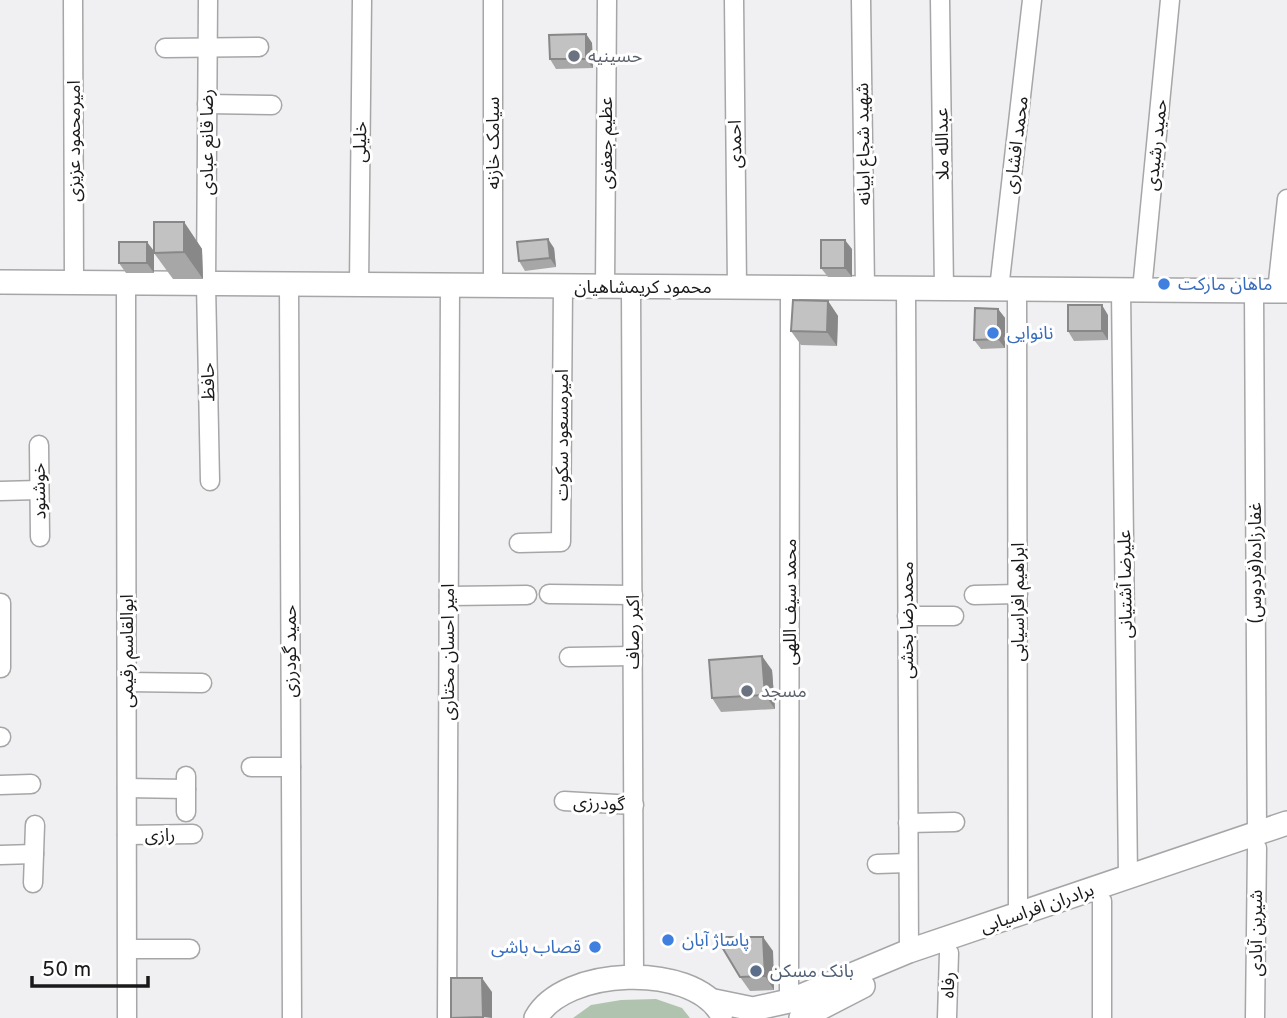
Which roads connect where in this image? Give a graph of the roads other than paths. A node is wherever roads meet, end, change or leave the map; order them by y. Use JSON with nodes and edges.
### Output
{"nodes":[{"id":1,"x":73,"y":0,"type":"edge"},
{"id":2,"x":208,"y":0,"type":"edge"},
{"id":3,"x":362,"y":0,"type":"edge"},
{"id":4,"x":493,"y":0,"type":"edge"},
{"id":5,"x":607,"y":0,"type":"edge"},
{"id":6,"x":734,"y":0,"type":"edge"},
{"id":7,"x":861,"y":0,"type":"edge"},
{"id":8,"x":940,"y":0,"type":"edge"},
{"id":9,"x":1032,"y":0,"type":"edge"},
{"id":10,"x":1170,"y":0,"type":"edge"},
{"id":11,"x":208,"y":47,"type":"junction"},
{"id":12,"x":259,"y":47,"type":"dead end"},
{"id":13,"x":166,"y":48,"type":"dead end"},
{"id":14,"x":207,"y":104,"type":"junction"},
{"id":15,"x":272,"y":105,"type":"dead end"},
{"id":16,"x":1287,"y":199,"type":"edge"},
{"id":17,"x":0,"y":282,"type":"edge"},
{"id":18,"x":74,"y":283,"type":"junction"},
{"id":19,"x":126,"y":283,"type":"junction"},
{"id":20,"x":206,"y":284,"type":"junction"},
{"id":21,"x":289,"y":284,"type":"junction"},
{"id":22,"x":359,"y":285,"type":"junction"},
{"id":23,"x":450,"y":285,"type":"junction"},
{"id":24,"x":493,"y":286,"type":"junction"},
{"id":25,"x":563,"y":286,"type":"junction"},
{"id":26,"x":605,"y":287,"type":"junction"},
{"id":27,"x":631,"y":287,"type":"junction"},
{"id":28,"x":737,"y":287,"type":"junction"},
{"id":29,"x":790,"y":288,"type":"junction"},
{"id":30,"x":865,"y":288,"type":"junction"},
{"id":31,"x":906,"y":289,"type":"junction"},
{"id":32,"x":944,"y":289,"type":"junction"},
{"id":33,"x":1008,"y":289,"type":"junction"},
{"id":34,"x":1132,"y":290,"type":"junction"},
{"id":35,"x":1254,"y":291,"type":"junction"},
{"id":36,"x":1282,"y":291,"type":"edge"},
{"id":37,"x":39,"y":445,"type":"dead end"},
{"id":38,"x":210,"y":481,"type":"dead end"},
{"id":39,"x":39,"y":490,"type":"junction"},
{"id":40,"x":0,"y":491,"type":"edge"},
{"id":41,"x":40,"y":537,"type":"dead end"},
{"id":42,"x":519,"y":543,"type":"dead end"},
{"id":43,"x":549,"y":594,"type":"dead end"},
{"id":44,"x":1018,"y":594,"type":"junction"},
{"id":45,"x":527,"y":595,"type":"dead end"},
{"id":46,"x":633,"y":595,"type":"junction"},
{"id":47,"x":449,"y":596,"type":"junction"},
{"id":48,"x":974,"y":596,"type":"dead end"},
{"id":49,"x":1,"y":603,"type":"edge"},
{"id":50,"x":907,"y":616,"type":"junction"},
{"id":51,"x":954,"y":616,"type":"dead end"},
{"id":52,"x":1,"y":631,"type":"edge"},
{"id":53,"x":633,"y":656,"type":"junction"},
{"id":54,"x":569,"y":657,"type":"dead end"},
{"id":55,"x":1,"y":668,"type":"edge"},
{"id":56,"x":127,"y":682,"type":"junction"},
{"id":57,"x":202,"y":683,"type":"dead end"},
{"id":58,"x":251,"y":767,"type":"dead end"},
{"id":59,"x":291,"y":767,"type":"junction"},
{"id":60,"x":31,"y":784,"type":"dead end"},
{"id":61,"x":0,"y":785,"type":"edge"},
{"id":62,"x":127,"y":788,"type":"junction"},
{"id":63,"x":564,"y":801,"type":"dead end"},
{"id":64,"x":634,"y":805,"type":"junction"},
{"id":65,"x":186,"y":812,"type":"dead end"},
{"id":66,"x":955,"y":822,"type":"dead end"},
{"id":67,"x":908,"y":823,"type":"junction"},
{"id":68,"x":1287,"y":824,"type":"edge"},
{"id":69,"x":35,"y":825,"type":"dead end"},
{"id":70,"x":127,"y":835,"type":"junction"},
{"id":71,"x":193,"y":835,"type":"dead end"},
{"id":72,"x":1287,"y":838,"type":"edge"},
{"id":73,"x":1257,"y":841,"type":"junction"},
{"id":74,"x":34,"y":854,"type":"junction"},
{"id":75,"x":0,"y":855,"type":"edge"},
{"id":76,"x":908,"y":863,"type":"junction"},
{"id":77,"x":877,"y":864,"type":"dead end"},
{"id":78,"x":1128,"y":877,"type":"junction"},
{"id":79,"x":33,"y":883,"type":"dead end"},
{"id":80,"x":1102,"y":901,"type":"junction"},
{"id":81,"x":1018,"y":922,"type":"junction"},
{"id":82,"x":948,"y":945,"type":"junction"},
{"id":83,"x":128,"y":949,"type":"junction"},
{"id":84,"x":190,"y":949,"type":"dead end"},
{"id":85,"x":909,"y":951,"type":"junction"},
{"id":86,"x":634,"y":978,"type":"junction"},
{"id":87,"x":718,"y":1010,"type":"edge"},
{"id":88,"x":793,"y":1012,"type":"edge"},
{"id":89,"x":127,"y":1018,"type":"edge"},
{"id":90,"x":292,"y":1018,"type":"edge"},
{"id":91,"x":447,"y":1018,"type":"edge"},
{"id":92,"x":536,"y":1018,"type":"edge"},
{"id":93,"x":947,"y":1018,"type":"edge"},
{"id":94,"x":1102,"y":1018,"type":"edge"},
{"id":95,"x":1255,"y":1018,"type":"edge"}],
"edges":[{"from":1,"to":18,"type":"street","name":"امیرمحمود عزیزی"},
{"from":2,"to":11,"type":"street","name":"رضا قانع عبادی"},
{"from":3,"to":22,"type":"street","name":"خلیلی"},
{"from":4,"to":24,"type":"street","name":"سیامک خازنه"},
{"from":5,"to":26,"type":"street","name":"عظیم جعفری"},
{"from":6,"to":28,"type":"street","name":"احمدی"},
{"from":7,"to":30,"type":"street","name":"شهید شجاع ابیانه"},
{"from":8,"to":32,"type":"street","name":"عبدالله ملا"},
{"from":9,"to":33,"type":"street","name":"محمد افشاری"},
{"from":10,"to":34,"type":"street","name":"حمید رشیدی"},
{"from":11,"to":12,"type":"street"},
{"from":11,"to":13,"type":"street"},
{"from":11,"to":14,"type":"street","name":"رضا قانع عبادی"},
{"from":14,"to":15,"type":"street"},
{"from":14,"to":20,"type":"street","name":"رضا قانع عبادی"},
{"from":16,"to":36,"type":"street"},
{"from":17,"to":18,"type":"street","name":"محمود کریمشاهیان"},
{"from":18,"to":19,"type":"street","name":"محمود کریمشاهیان"},
{"from":19,"to":20,"type":"street","name":"محمود کریمشاهیان"},
{"from":19,"to":56,"type":"street","name":"ابوالقاسم رقیمی"},
{"from":20,"to":21,"type":"street","name":"محمود کریمشاهیان"},
{"from":20,"to":38,"type":"street","name":"حافظ"},
{"from":21,"to":22,"type":"street","name":"محمود کریمشاهیان"},
{"from":21,"to":59,"type":"street","name":"حمید گودرزی"},
{"from":22,"to":23,"type":"street","name":"محمود کریمشاهیان"},
{"from":23,"to":24,"type":"street","name":"محمود کریمشاهیان"},
{"from":23,"to":47,"type":"street","name":"امیر احسان مختاری"},
{"from":24,"to":25,"type":"street","name":"محمود کریمشاهیان"},
{"from":25,"to":26,"type":"street","name":"محمود کریمشاهیان"},
{"from":25,"to":42,"type":"street","name":"امیرمسعود سکوت"},
{"from":26,"to":27,"type":"street","name":"محمود کریمشاهیان"},
{"from":27,"to":28,"type":"street","name":"محمود کریمشاهیان"},
{"from":27,"to":46,"type":"street","name":"اکبر رصاف"},
{"from":28,"to":29,"type":"street","name":"محمود کریمشاهیان"},
{"from":29,"to":30,"type":"street","name":"محمود کریمشاهیان"},
{"from":29,"to":88,"type":"street","name":"محمد سیف اللهی"},
{"from":30,"to":31,"type":"street","name":"محمود کریمشاهیان"},
{"from":31,"to":32,"type":"street","name":"محمود کریمشاهیان"},
{"from":31,"to":50,"type":"street","name":"محمدرضا بخشی"},
{"from":32,"to":33,"type":"street","name":"محمود کریمشاهیان"},
{"from":33,"to":34,"type":"street","name":"محمود کریمشاهیان"},
{"from":33,"to":44,"type":"street","name":"ابراهیم افراسیابی"},
{"from":34,"to":35,"type":"street","name":"محمود کریمشاهیان"},
{"from":34,"to":78,"type":"street","name":"علیرضا آشتیانی"},
{"from":35,"to":36,"type":"street","name":"محمود کریمشاهیان"},
{"from":35,"to":73,"type":"street","name":"غفارزاده(فردوس)"},
{"from":37,"to":39,"type":"street","name":"خوشنود"},
{"from":39,"to":40,"type":"street"},
{"from":39,"to":41,"type":"street","name":"خوشنود"},
{"from":43,"to":46,"type":"street"},
{"from":44,"to":48,"type":"street"},
{"from":44,"to":81,"type":"street","name":"ابراهیم افراسیابی"},
{"from":45,"to":47,"type":"street"},
{"from":46,"to":53,"type":"street","name":"اکبر رصاف"},
{"from":47,"to":91,"type":"street","name":"امیر احسان مختاری"},
{"from":49,"to":52,"type":"street"},
{"from":50,"to":51,"type":"street"},
{"from":50,"to":67,"type":"street","name":"محمدرضا بخشی"},
{"from":52,"to":55,"type":"street"},
{"from":53,"to":54,"type":"street"},
{"from":53,"to":64,"type":"street","name":"اکبر رصاف"},
{"from":56,"to":57,"type":"street"},
{"from":56,"to":62,"type":"street","name":"ابوالقاسم رقیمی"},
{"from":58,"to":59,"type":"street"},
{"from":59,"to":90,"type":"street","name":"حمید گودرزی"},
{"from":60,"to":61,"type":"street"},
{"from":62,"to":65,"type":"street"},
{"from":62,"to":70,"type":"street","name":"ابوالقاسم رقیمی"},
{"from":63,"to":64,"type":"street","name":"گودرزی"},
{"from":64,"to":86,"type":"street","name":"اکبر رصاف"},
{"from":66,"to":67,"type":"street"},
{"from":67,"to":76,"type":"street","name":"محمدرضا بخشی"},
{"from":68,"to":73,"type":"street","name":"برادران افراسیابی"},
{"from":69,"to":74,"type":"street"},
{"from":70,"to":71,"type":"street","name":"رازی"},
{"from":70,"to":83,"type":"street","name":"ابوالقاسم رقیمی"},
{"from":72,"to":73,"type":"street","name":"برادران افراسیابی"},
{"from":73,"to":78,"type":"street","name":"برادران افراسیابی"},
{"from":73,"to":80,"type":"street","name":"برادران افراسیابی"},
{"from":73,"to":95,"type":"street","name":"شیرین آبادی"},
{"from":74,"to":75,"type":"street"},
{"from":74,"to":79,"type":"street"},
{"from":76,"to":77,"type":"street"},
{"from":76,"to":85,"type":"street","name":"محمدرضا بخشی"},
{"from":78,"to":81,"type":"street","name":"برادران افراسیابی"},
{"from":80,"to":81,"type":"street","name":"برادران افراسیابی"},
{"from":80,"to":94,"type":"street"},
{"from":81,"to":82,"type":"street","name":"برادران افراسیابی"},
{"from":82,"to":85,"type":"street","name":"برادران افراسیابی"},
{"from":82,"to":88,"type":"street","name":"برادران افراسیابی"},
{"from":82,"to":93,"type":"street","name":"رفاه"},
{"from":83,"to":84,"type":"street"},
{"from":83,"to":89,"type":"street","name":"ابوالقاسم رقیمی"},
{"from":85,"to":88,"type":"street","name":"برادران افراسیابی"},
{"from":86,"to":87,"type":"street"},
{"from":86,"to":92,"type":"street"},
{"from":87,"to":88,"type":"street"}]}
